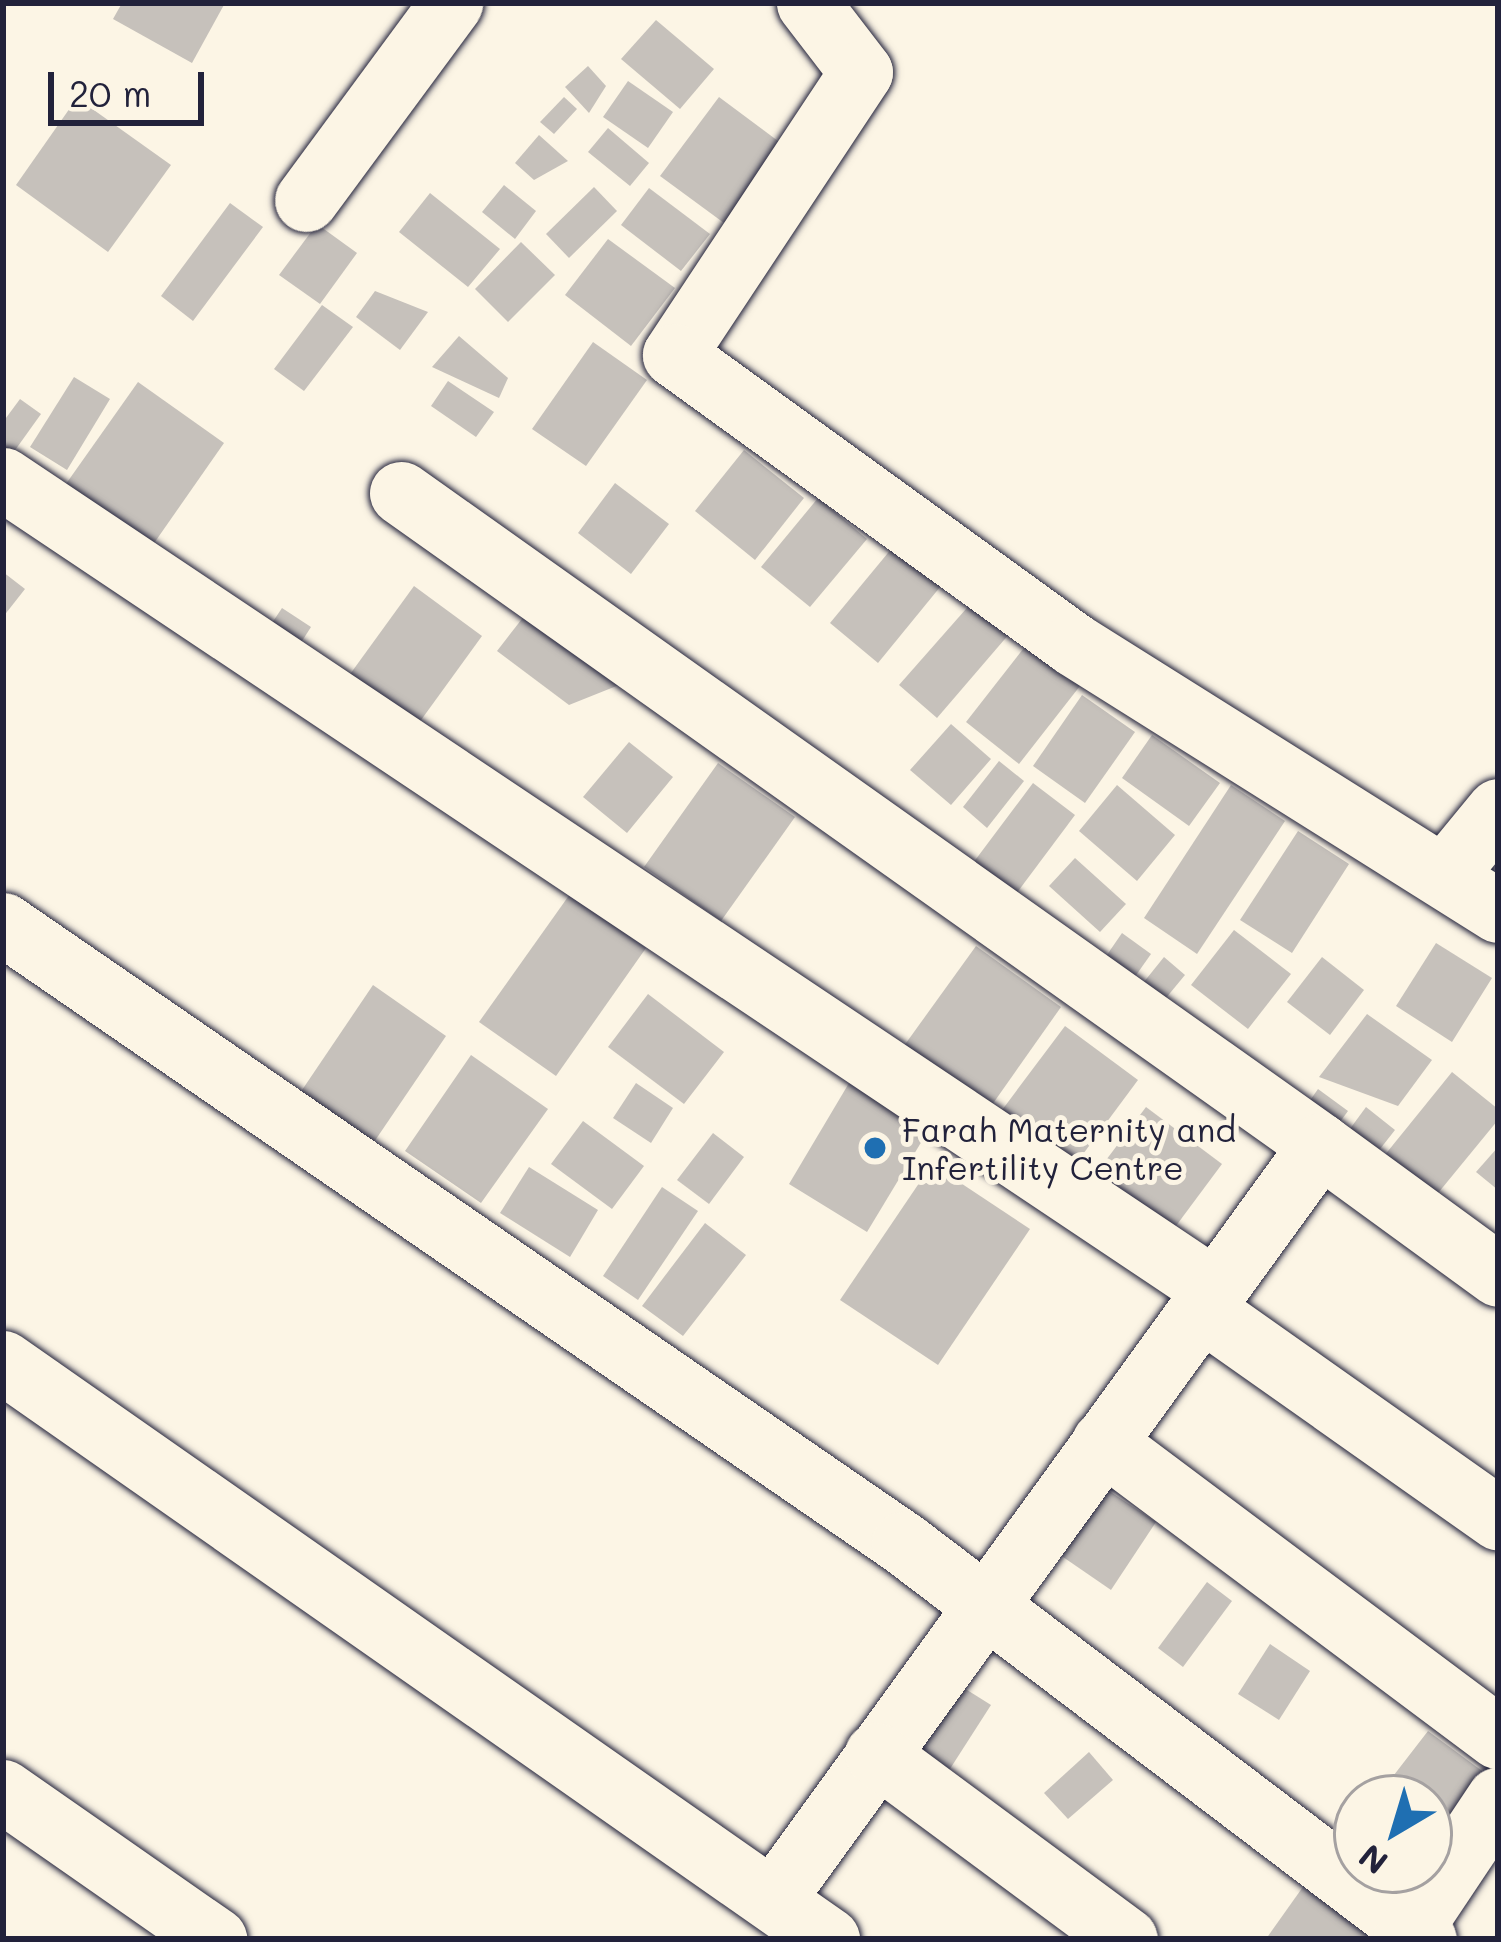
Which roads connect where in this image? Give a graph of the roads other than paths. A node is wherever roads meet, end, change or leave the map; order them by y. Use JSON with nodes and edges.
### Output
{"nodes":[{"id":1,"x":451,"y":3,"type":"edge"},
{"id":2,"x":808,"y":3,"type":"edge"},
{"id":3,"x":305,"y":200,"type":"dead end"},
{"id":4,"x":3,"y":479,"type":"edge"},
{"id":5,"x":401,"y":493,"type":"dead end"},
{"id":6,"x":1498,"y":810,"type":"edge"},
{"id":7,"x":1447,"y":872,"type":"junction"},
{"id":8,"x":1498,"y":911,"type":"edge"},
{"id":9,"x":3,"y":924,"type":"edge"},
{"id":10,"x":1320,"y":1145,"type":"junction"},
{"id":11,"x":1498,"y":1275,"type":"edge"},
{"id":12,"x":1207,"y":1298,"type":"junction"},
{"id":13,"x":3,"y":1362,"type":"edge"},
{"id":14,"x":1102,"y":1442,"type":"junction"},
{"id":15,"x":1498,"y":1518,"type":"edge"},
{"id":16,"x":984,"y":1605,"type":"junction"},
{"id":17,"x":1498,"y":1736,"type":"edge"},
{"id":18,"x":876,"y":1754,"type":"junction"},
{"id":19,"x":3,"y":1791,"type":"edge"},
{"id":20,"x":1498,"y":1798,"type":"edge"},
{"id":21,"x":772,"y":1899,"type":"junction"},
{"id":22,"x":1414,"y":1935,"type":"edge"},
{"id":23,"x":215,"y":1939,"type":"edge"},
{"id":24,"x":828,"y":1939,"type":"edge"},
{"id":25,"x":1126,"y":1939,"type":"edge"}],
"edges":[{"from":1,"to":3,"type":"street"},
{"from":2,"to":7,"type":"street"},
{"from":4,"to":12,"type":"street"},
{"from":5,"to":10,"type":"street"},
{"from":6,"to":7,"type":"street"},
{"from":7,"to":8,"type":"street"},
{"from":9,"to":16,"type":"street"},
{"from":10,"to":11,"type":"street"},
{"from":10,"to":12,"type":"street"},
{"from":12,"to":14,"type":"street"},
{"from":12,"to":15,"type":"street"},
{"from":13,"to":21,"type":"street"},
{"from":14,"to":16,"type":"street"},
{"from":14,"to":17,"type":"street"},
{"from":16,"to":18,"type":"street"},
{"from":16,"to":22,"type":"street"},
{"from":18,"to":21,"type":"street"},
{"from":18,"to":25,"type":"street"},
{"from":19,"to":23,"type":"street"},
{"from":20,"to":22,"type":"street"},
{"from":21,"to":24,"type":"street"}]}
